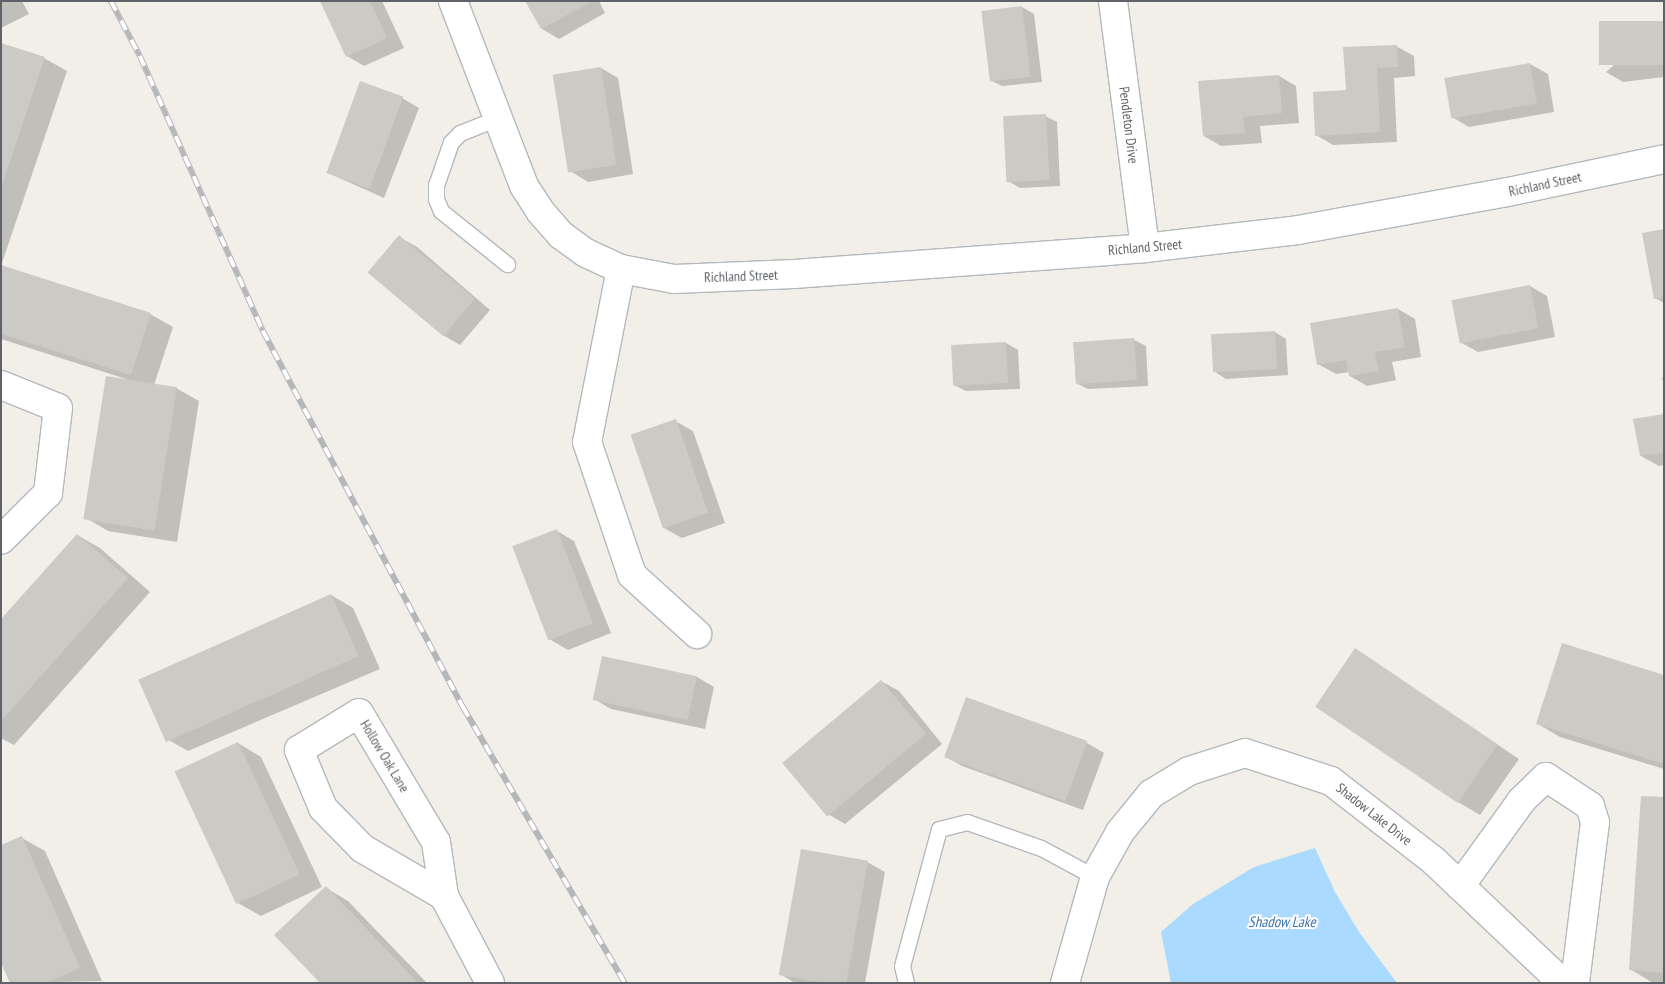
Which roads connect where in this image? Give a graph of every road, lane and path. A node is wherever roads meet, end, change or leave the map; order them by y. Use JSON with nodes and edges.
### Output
{"nodes":[{"id":1,"x":453,"y":1,"type":"edge"},
{"id":2,"x":1113,"y":1,"type":"edge"},
{"id":3,"x":498,"y":118,"type":"junction"},
{"id":4,"x":1664,"y":159,"type":"edge"},
{"id":5,"x":1145,"y":248,"type":"junction"},
{"id":6,"x":508,"y":264,"type":"dead end"},
{"id":7,"x":621,"y":269,"type":"junction"},
{"id":8,"x":1,"y":385,"type":"edge"},
{"id":9,"x":1,"y":540,"type":"edge"},
{"id":10,"x":697,"y":634,"type":"dead end"},
{"id":11,"x":1095,"y":877,"type":"junction"},
{"id":12,"x":1460,"y":886,"type":"junction"},
{"id":13,"x":444,"y":896,"type":"junction"},
{"id":14,"x":490,"y":983,"type":"edge"},
{"id":15,"x":906,"y":983,"type":"edge"},
{"id":16,"x":1065,"y":983,"type":"edge"},
{"id":17,"x":1557,"y":983,"type":"edge"},
{"id":18,"x":1575,"y":983,"type":"edge"}],
"edges":[{"from":1,"to":3,"type":"street","name":"Richland Street"},
{"from":2,"to":5,"type":"street","name":"Pendleton Drive"},
{"from":3,"to":6,"type":"lane"},
{"from":3,"to":7,"type":"street","name":"Richland Street"},
{"from":4,"to":5,"type":"street","name":"Richland Street"},
{"from":5,"to":7,"type":"street","name":"Richland Street"},
{"from":7,"to":10,"type":"street"},
{"from":8,"to":9,"type":"street"},
{"from":11,"to":12,"type":"street","name":"Shadow Lake Drive"},
{"from":11,"to":15,"type":"lane"},
{"from":11,"to":16,"type":"street","name":"Shadow Lake Drive"},
{"from":12,"to":17,"type":"street","name":"Shadow Lake Drive"},
{"from":12,"to":18,"type":"street"},
{"from":13,"to":13,"type":"street","name":"Hollow Oak Lane"},
{"from":13,"to":14,"type":"street","name":"Hollow Oak Lane"}]}
